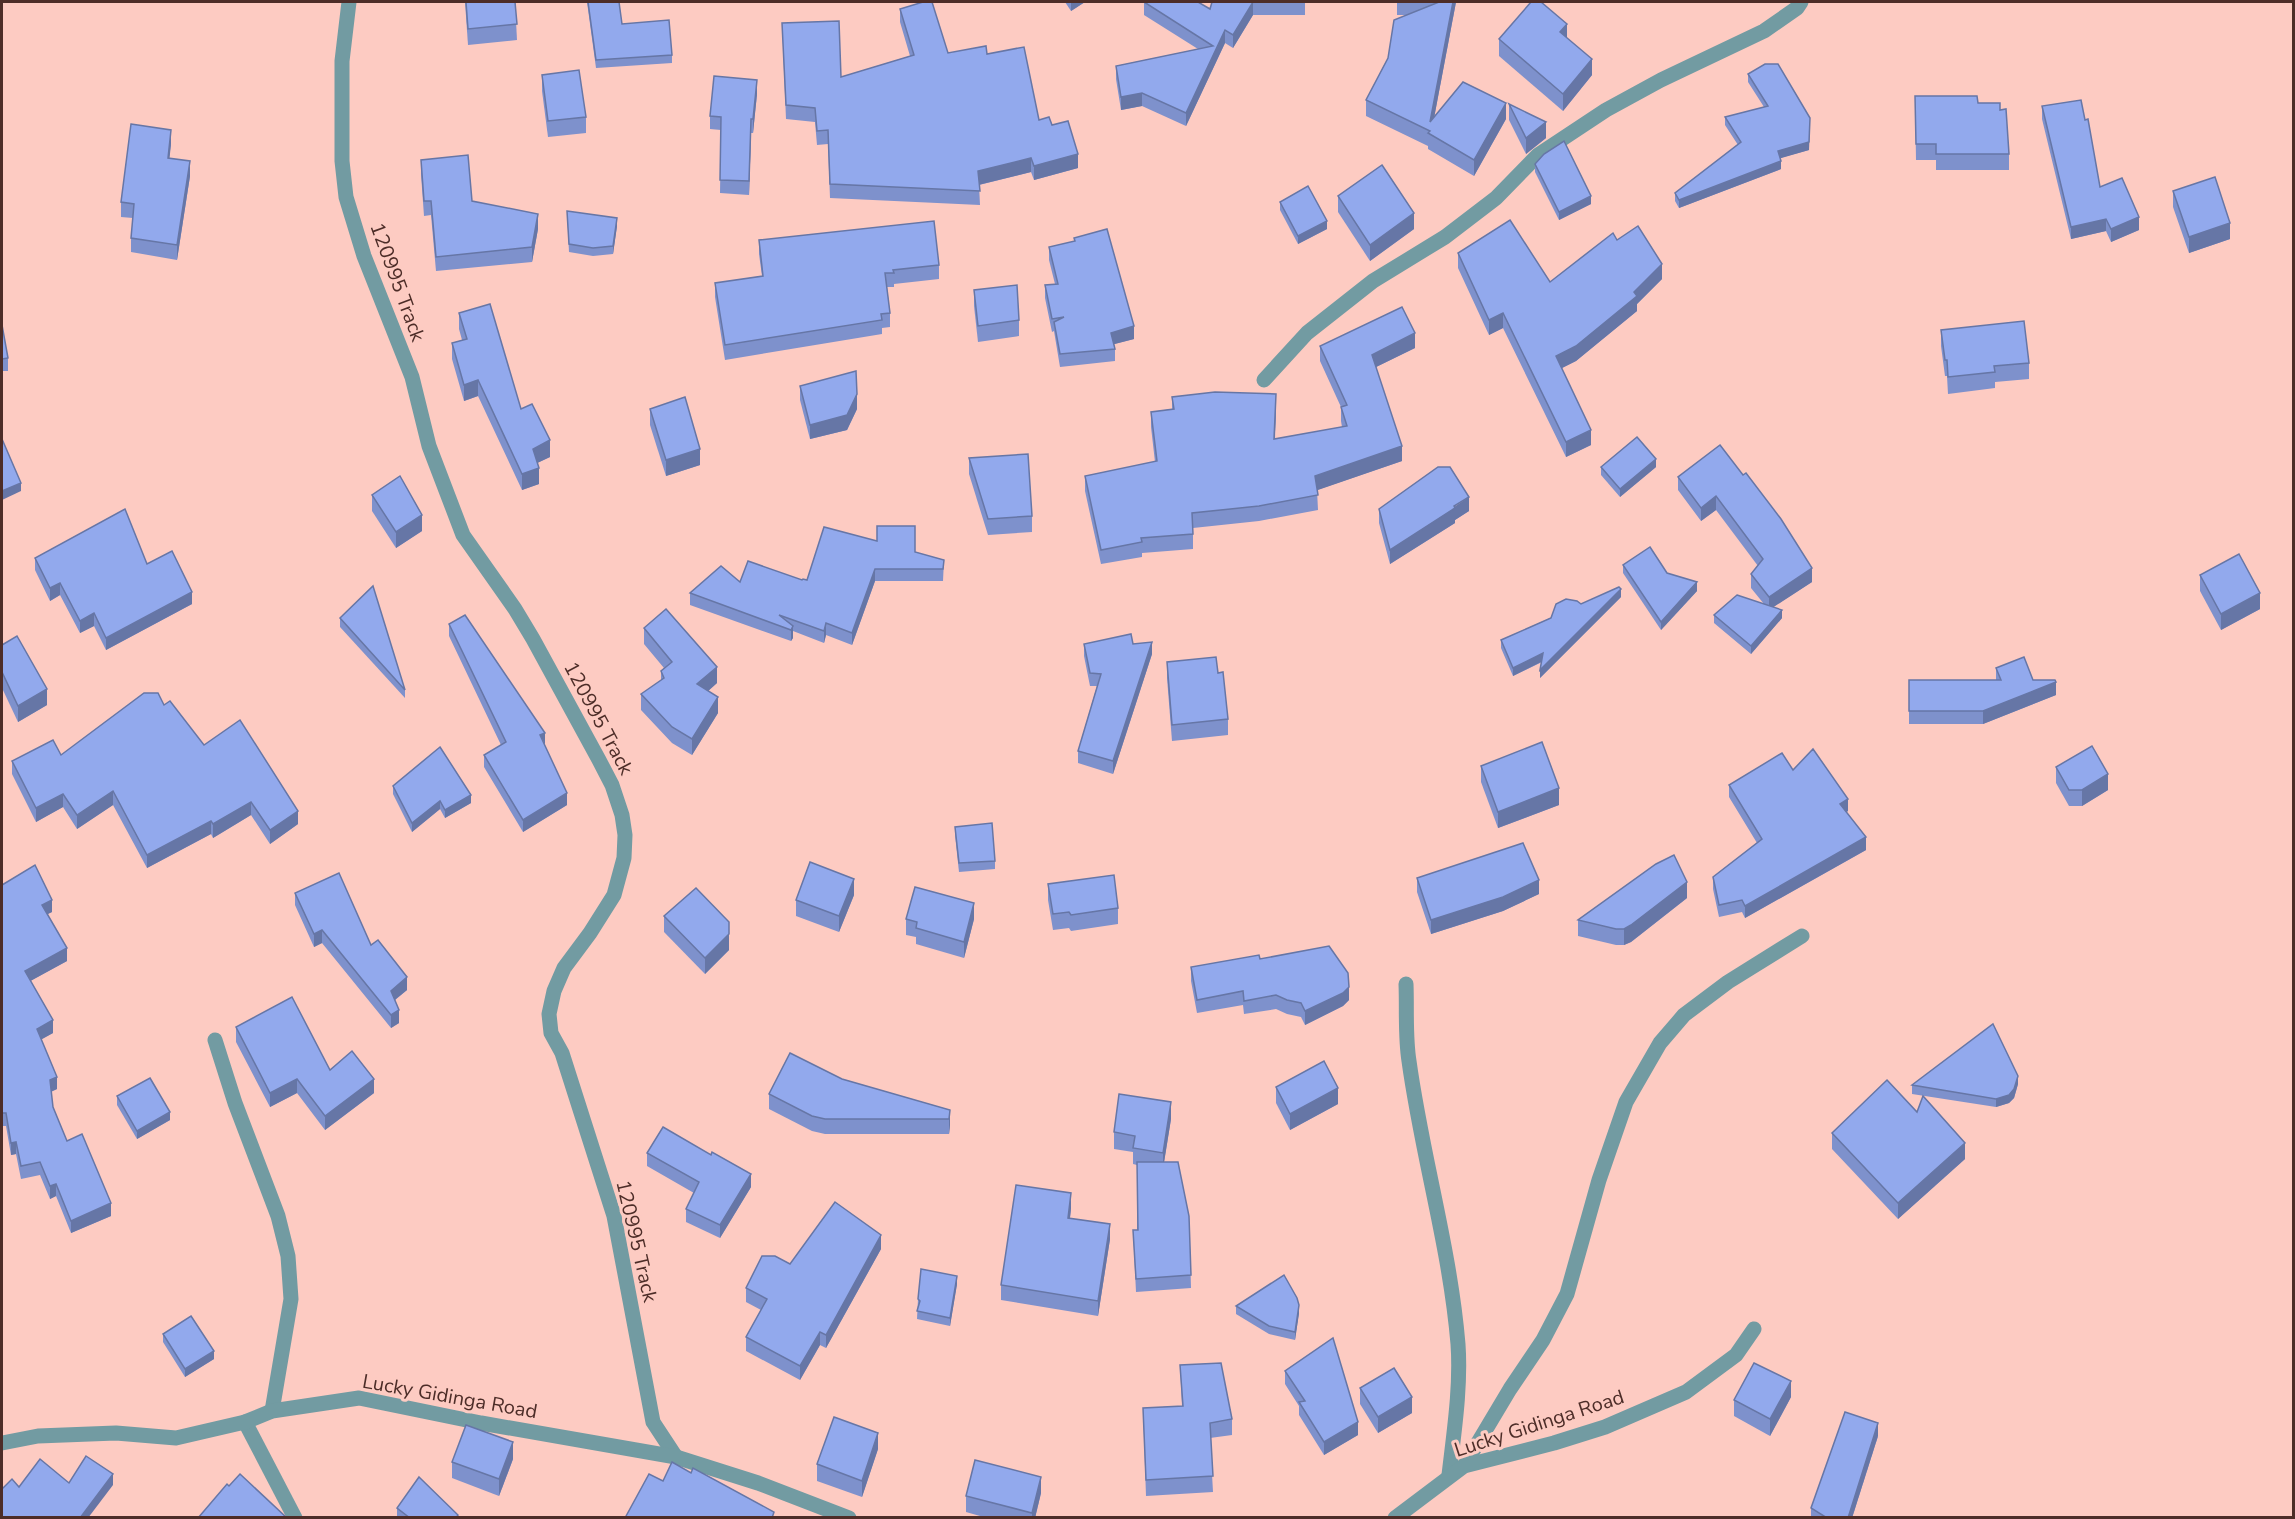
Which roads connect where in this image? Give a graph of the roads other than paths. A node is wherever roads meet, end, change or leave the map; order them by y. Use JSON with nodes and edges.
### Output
{"nodes":[{"id":1,"x":349,"y":2,"type":"edge"},
{"id":2,"x":1801,"y":2,"type":"edge"},
{"id":3,"x":1264,"y":380,"type":"dead end"},
{"id":4,"x":1802,"y":936,"type":"dead end"},
{"id":5,"x":1406,"y":984,"type":"dead end"},
{"id":6,"x":215,"y":1040,"type":"dead end"},
{"id":7,"x":1754,"y":1329,"type":"dead end"},
{"id":8,"x":272,"y":1411,"type":"junction"},
{"id":9,"x":245,"y":1422,"type":"junction"},
{"id":10,"x":2,"y":1443,"type":"edge"},
{"id":11,"x":676,"y":1457,"type":"junction"},
{"id":12,"x":1464,"y":1466,"type":"junction"},
{"id":13,"x":1449,"y":1475,"type":"junction"},
{"id":14,"x":295,"y":1518,"type":"edge"},
{"id":15,"x":849,"y":1518,"type":"edge"},
{"id":16,"x":1395,"y":1518,"type":"edge"}],
"edges":[{"from":1,"to":11,"type":"street","name":"120995 Track"},
{"from":2,"to":3,"type":"street"},
{"from":4,"to":12,"type":"street"},
{"from":5,"to":13,"type":"street"},
{"from":6,"to":8,"type":"street"},
{"from":7,"to":12,"type":"street","name":"Lucky Gidinga Road"},
{"from":8,"to":9,"type":"street","name":"Lucky Gidinga Road"},
{"from":8,"to":11,"type":"street","name":"Lucky Gidinga Road"},
{"from":9,"to":10,"type":"street","name":"Lucky Gidinga Road"},
{"from":9,"to":14,"type":"street"},
{"from":11,"to":15,"type":"street","name":"Lucky Gidinga Road"},
{"from":12,"to":13,"type":"street","name":"Lucky Gidinga Road"},
{"from":13,"to":16,"type":"street","name":"Lucky Gidinga Road"}]}
